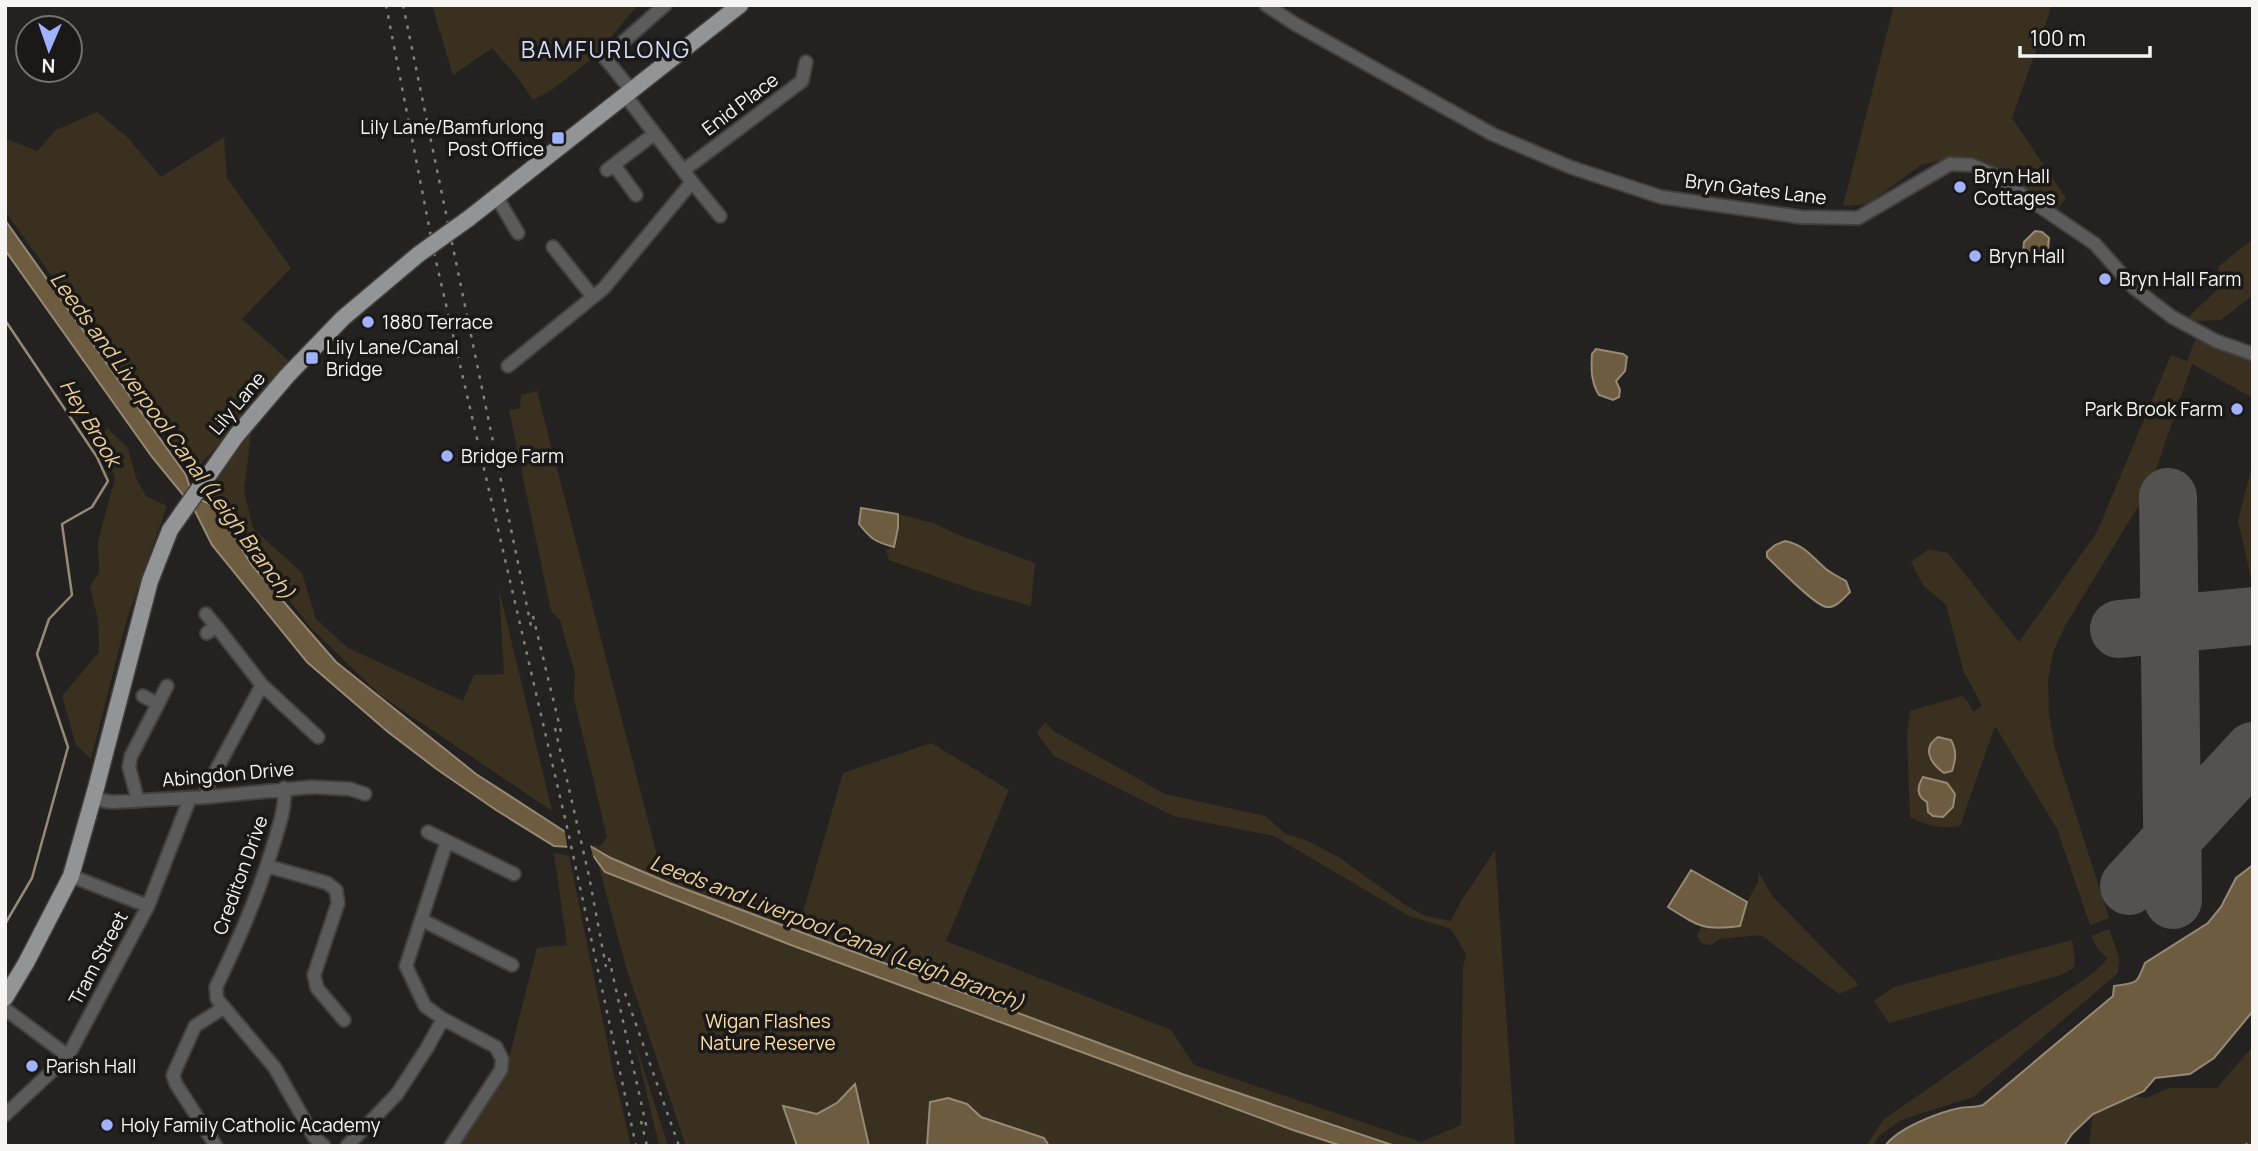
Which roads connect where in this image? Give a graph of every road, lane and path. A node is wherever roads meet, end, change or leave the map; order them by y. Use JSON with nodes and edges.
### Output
{"nodes":[{"id":1,"x":665,"y":5,"type":"edge"},
{"id":2,"x":740,"y":5,"type":"edge"},
{"id":3,"x":1266,"y":5,"type":"edge"},
{"id":4,"x":806,"y":62,"type":"dead end"},
{"id":5,"x":628,"y":92,"type":"junction"},
{"id":6,"x":654,"y":134,"type":"junction"},
{"id":7,"x":684,"y":170,"type":"junction"},
{"id":8,"x":692,"y":182,"type":"junction"},
{"id":9,"x":636,"y":195,"type":"dead end"},
{"id":10,"x":496,"y":197,"type":"junction"},
{"id":11,"x":720,"y":216,"type":"dead end"},
{"id":12,"x":518,"y":233,"type":"dead end"},
{"id":13,"x":554,"y":247,"type":"dead end"},
{"id":14,"x":593,"y":297,"type":"junction"},
{"id":15,"x":2253,"y":354,"type":"edge"},
{"id":16,"x":513,"y":359,"type":"dead end"},
{"id":17,"x":206,"y":614,"type":"dead end"},
{"id":18,"x":261,"y":685,"type":"junction"},
{"id":19,"x":167,"y":686,"type":"dead end"},
{"id":20,"x":144,"y":696,"type":"dead end"},
{"id":21,"x":158,"y":704,"type":"junction"},
{"id":22,"x":318,"y":737,"type":"dead end"},
{"id":23,"x":284,"y":788,"type":"junction"},
{"id":24,"x":365,"y":794,"type":"dead end"},
{"id":25,"x":190,"y":797,"type":"junction"},
{"id":26,"x":207,"y":797,"type":"junction"},
{"id":27,"x":93,"y":799,"type":"junction"},
{"id":28,"x":138,"y":801,"type":"junction"},
{"id":29,"x":429,"y":832,"type":"dead end"},
{"id":30,"x":447,"y":841,"type":"junction"},
{"id":31,"x":267,"y":866,"type":"junction"},
{"id":32,"x":514,"y":874,"type":"dead end"},
{"id":33,"x":71,"y":876,"type":"junction"},
{"id":34,"x":148,"y":906,"type":"junction"},
{"id":35,"x":422,"y":920,"type":"junction"},
{"id":36,"x":512,"y":965,"type":"dead end"},
{"id":37,"x":5,"y":998,"type":"edge"},
{"id":38,"x":223,"y":1008,"type":"junction"},
{"id":39,"x":5,"y":1009,"type":"edge"},
{"id":40,"x":443,"y":1019,"type":"junction"},
{"id":41,"x":344,"y":1020,"type":"dead end"},
{"id":42,"x":68,"y":1056,"type":"junction"},
{"id":43,"x":5,"y":1115,"type":"edge"},
{"id":44,"x":216,"y":1146,"type":"edge"},
{"id":45,"x":324,"y":1146,"type":"edge"},
{"id":46,"x":347,"y":1146,"type":"edge"},
{"id":47,"x":451,"y":1146,"type":"edge"}],
"edges":[{"from":1,"to":5,"type":"street"},
{"from":2,"to":5,"type":"main road","name":"Lily Lane"},
{"from":3,"to":15,"type":"street","name":"Bryn Gates Lane"},
{"from":4,"to":7,"type":"street","name":"Enid Place"},
{"from":5,"to":6,"type":"street"},
{"from":5,"to":10,"type":"main road","name":"Lily Lane"},
{"from":6,"to":7,"type":"street"},
{"from":6,"to":9,"type":"street"},
{"from":7,"to":8,"type":"street"},
{"from":8,"to":11,"type":"street"},
{"from":8,"to":14,"type":"street"},
{"from":10,"to":12,"type":"street"},
{"from":10,"to":27,"type":"main road","name":"Lily Lane","bridge":true},
{"from":13,"to":14,"type":"street"},
{"from":14,"to":16,"type":"street"},
{"from":17,"to":18,"type":"street"},
{"from":18,"to":22,"type":"street"},
{"from":18,"to":26,"type":"street"},
{"from":19,"to":21,"type":"street"},
{"from":20,"to":21,"type":"street"},
{"from":21,"to":28,"type":"street"},
{"from":23,"to":24,"type":"street","name":"Abingdon Drive"},
{"from":23,"to":26,"type":"street","name":"Abingdon Drive"},
{"from":23,"to":31,"type":"street","name":"Crediton Drive"},
{"from":25,"to":26,"type":"street","name":"Abingdon Drive"},
{"from":25,"to":28,"type":"street","name":"Abingdon Drive"},
{"from":25,"to":34,"type":"street","name":"Tram Street"},
{"from":27,"to":28,"type":"street","name":"Abingdon Drive"},
{"from":27,"to":33,"type":"main road","name":"Lily Lane"},
{"from":29,"to":30,"type":"street"},
{"from":30,"to":32,"type":"street"},
{"from":30,"to":35,"type":"street"},
{"from":31,"to":38,"type":"street","name":"Crediton Drive"},
{"from":31,"to":41,"type":"street"},
{"from":33,"to":34,"type":"street"},
{"from":33,"to":37,"type":"main road","name":"Lily Lane"},
{"from":34,"to":42,"type":"street","name":"Tram Street"},
{"from":35,"to":36,"type":"street"},
{"from":35,"to":40,"type":"street"},
{"from":38,"to":44,"type":"street"},
{"from":38,"to":45,"type":"street"},
{"from":39,"to":42,"type":"street"},
{"from":40,"to":46,"type":"street"},
{"from":40,"to":47,"type":"street"},
{"from":42,"to":43,"type":"street","name":"Tram Street"}]}
